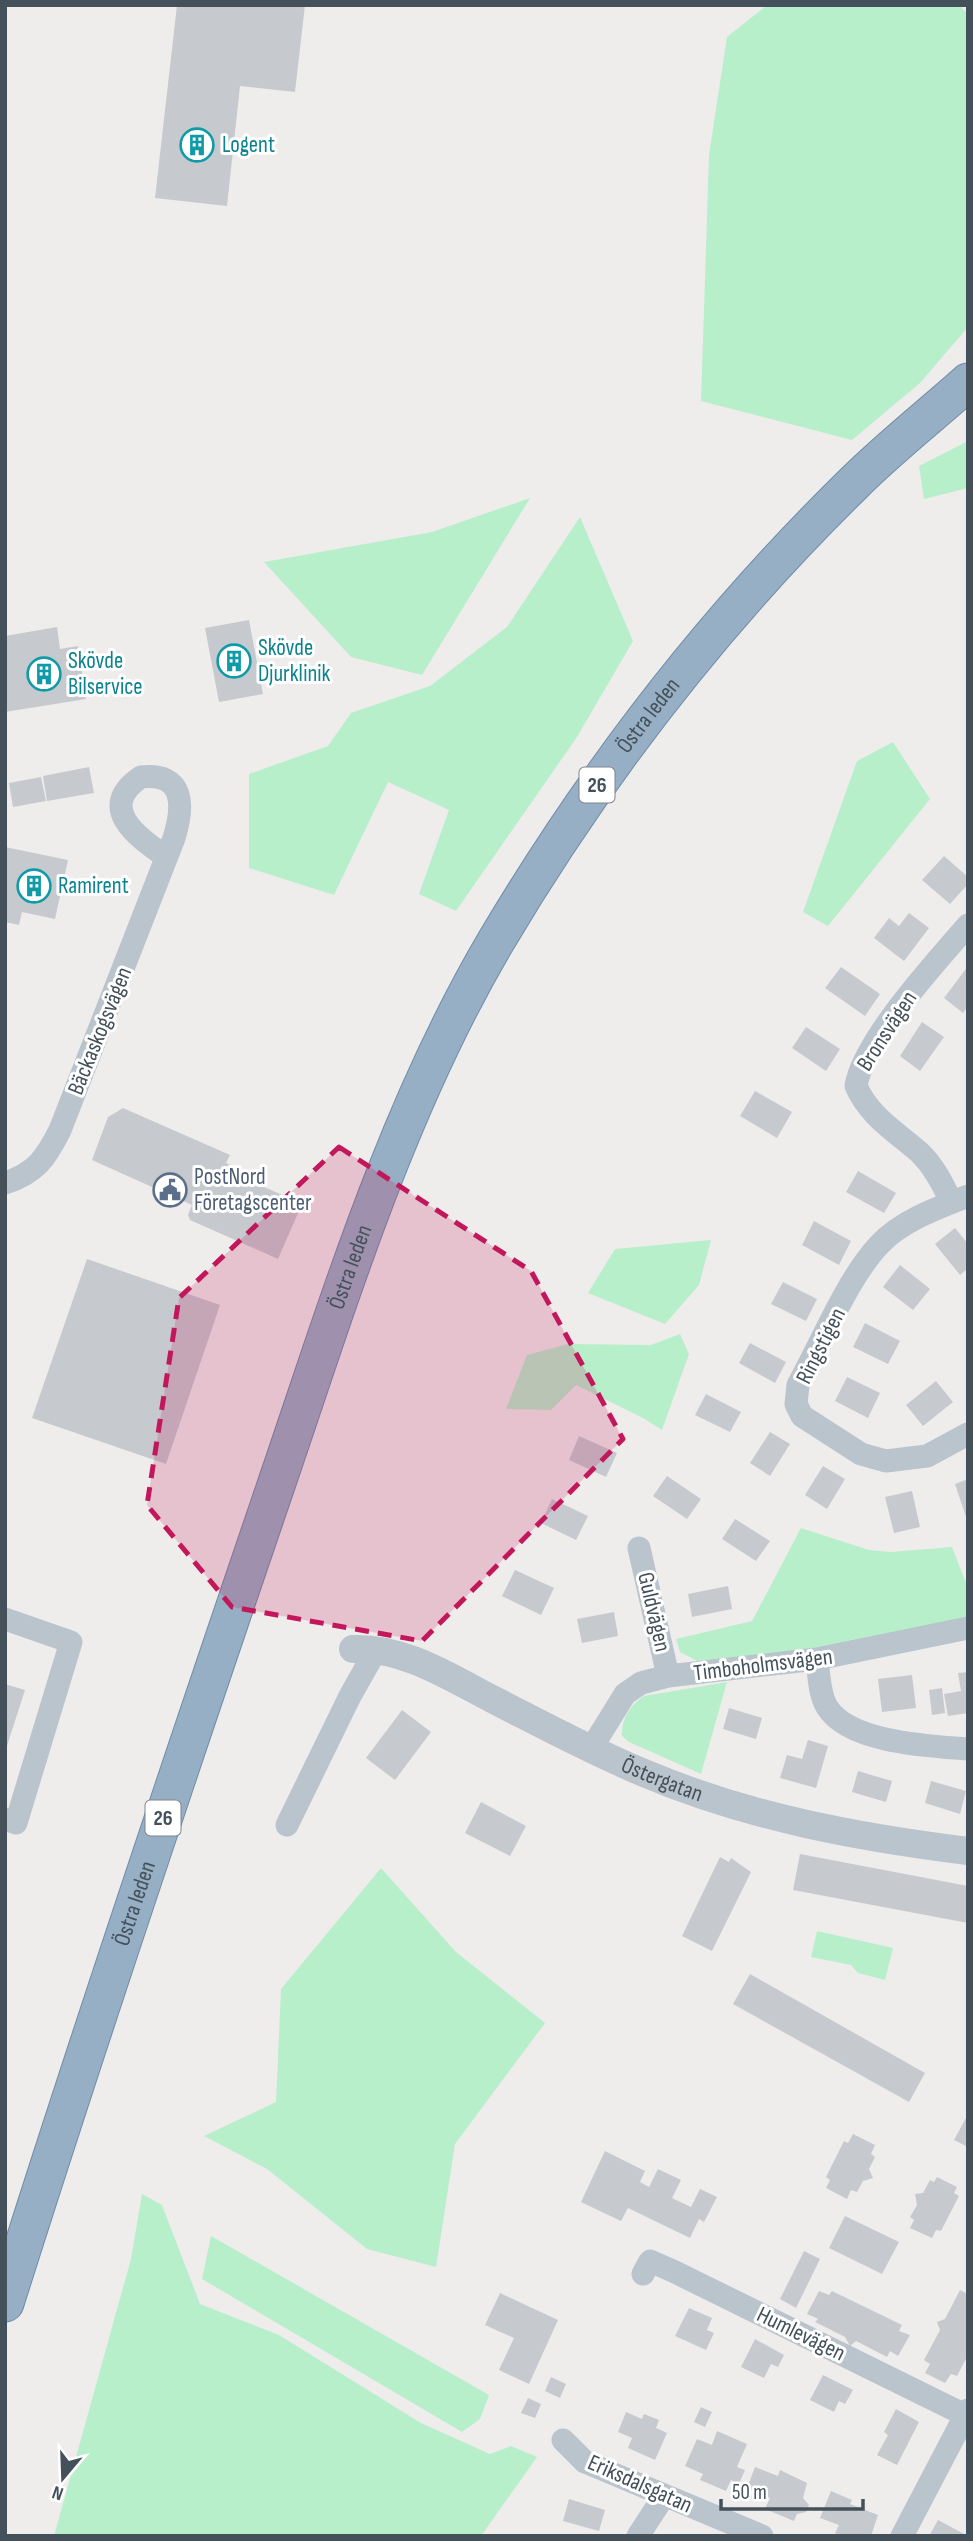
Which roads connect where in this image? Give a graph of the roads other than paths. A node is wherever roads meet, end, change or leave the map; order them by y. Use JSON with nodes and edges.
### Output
{"nodes":[{"id":1,"x":968,"y":382,"type":"edge"},
{"id":2,"x":166,"y":857,"type":"dead end"},
{"id":3,"x":968,"y":925,"type":"edge"},
{"id":4,"x":5,"y":1183,"type":"edge"},
{"id":5,"x":959,"y":1199,"type":"edge"},
{"id":6,"x":968,"y":1434,"type":"edge"},
{"id":7,"x":639,"y":1548,"type":"dead end"},
{"id":8,"x":5,"y":1619,"type":"edge"},
{"id":9,"x":968,"y":1628,"type":"edge"},
{"id":10,"x":365,"y":1649,"type":"joint"},
{"id":11,"x":817,"y":1659,"type":"junction"},
{"id":12,"x":668,"y":1676,"type":"junction"},
{"id":13,"x":590,"y":1749,"type":"junction"},
{"id":14,"x":968,"y":1749,"type":"edge"},
{"id":15,"x":5,"y":1819,"type":"edge"},
{"id":16,"x":287,"y":1825,"type":"dead end"},
{"id":17,"x":968,"y":1851,"type":"edge"},
{"id":18,"x":643,"y":2274,"type":"dead end"},
{"id":19,"x":5,"y":2302,"type":"edge"},
{"id":20,"x":966,"y":2413,"type":"edge"},
{"id":21,"x":563,"y":2440,"type":"dead end"},
{"id":22,"x":664,"y":2496,"type":"junction"},
{"id":23,"x":638,"y":2536,"type":"edge"},
{"id":24,"x":762,"y":2536,"type":"edge"},
{"id":25,"x":902,"y":2536,"type":"edge"}],
"edges":[{"from":1,"to":19,"type":"highway","name":"Östra leden","number":"26"},
{"from":2,"to":4,"type":"street","name":"Bäckaskogsvägen"},
{"from":3,"to":5,"type":"street","name":"Bronsvägen"},
{"from":5,"to":6,"type":"street","name":"Ringstigen"},
{"from":7,"to":12,"type":"street","name":"Guldvägen"},
{"from":8,"to":15,"type":"street"},
{"from":9,"to":11,"type":"street","name":"Timboholmsvägen"},
{"from":10,"to":13,"type":"street","name":"Östergatan"},
{"from":10,"to":16,"type":"street","name":"Östergatan"},
{"from":11,"to":12,"type":"street","name":"Timboholmsvägen"},
{"from":11,"to":14,"type":"street"},
{"from":12,"to":13,"type":"street","name":"Timboholmsvägen"},
{"from":13,"to":17,"type":"street","name":"Östergatan"},
{"from":18,"to":20,"type":"street","name":"Humlevägen"},
{"from":20,"to":25,"type":"street"},
{"from":21,"to":22,"type":"street","name":"Eriksdalsgatan"},
{"from":22,"to":23,"type":"street"},
{"from":22,"to":24,"type":"street","name":"Eriksdalsgatan"}]}
